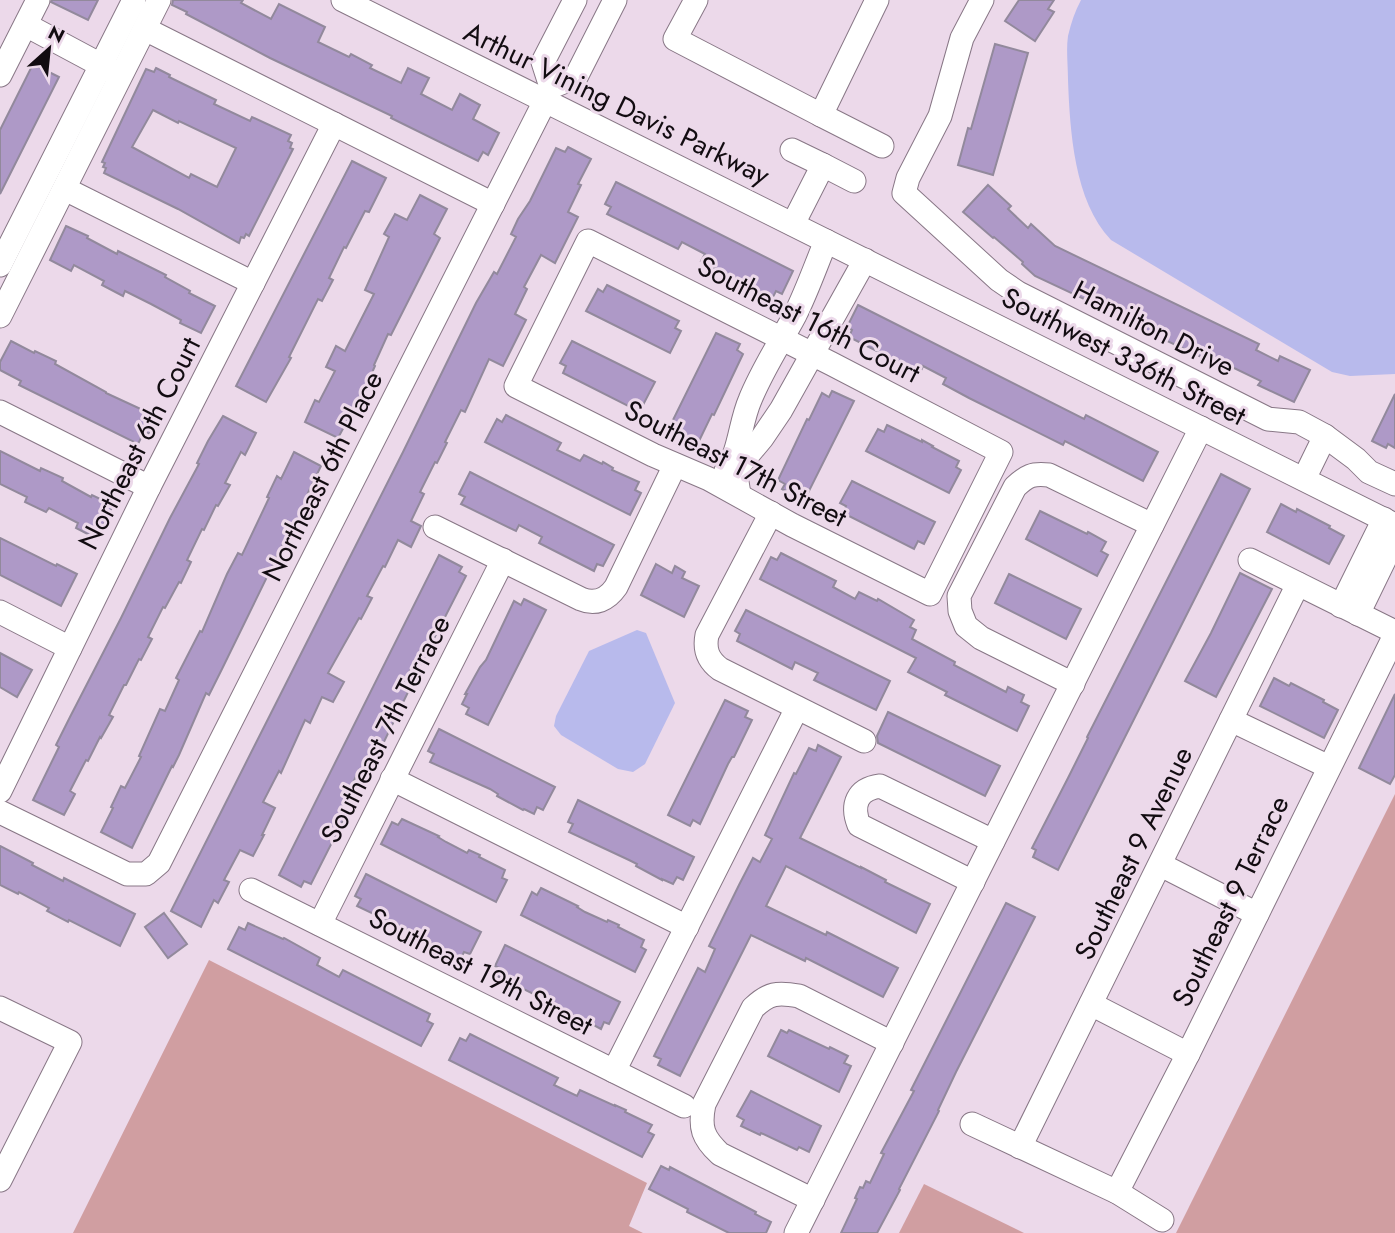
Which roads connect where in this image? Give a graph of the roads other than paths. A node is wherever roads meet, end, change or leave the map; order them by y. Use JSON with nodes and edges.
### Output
{"nodes":[{"id":1,"x":38,"y":0,"type":"edge"},
{"id":2,"x":134,"y":0,"type":"edge"},
{"id":3,"x":159,"y":0,"type":"edge"},
{"id":4,"x":343,"y":0,"type":"edge"},
{"id":5,"x":575,"y":0,"type":"edge"},
{"id":6,"x":615,"y":0,"type":"edge"},
{"id":7,"x":696,"y":0,"type":"edge"},
{"id":8,"x":877,"y":0,"type":"edge"},
{"id":9,"x":982,"y":0,"type":"edge"},
{"id":10,"x":26,"y":25,"type":"junction"},
{"id":11,"x":145,"y":29,"type":"junction"},
{"id":12,"x":111,"y":70,"type":"junction"},
{"id":13,"x":0,"y":75,"type":"edge"},
{"id":14,"x":548,"y":94,"type":"junction"},
{"id":15,"x":821,"y":115,"type":"junction"},
{"id":16,"x":334,"y":124,"type":"junction"},
{"id":17,"x":882,"y":146,"type":"dead end"},
{"id":18,"x":792,"y":150,"type":"dead end"},
{"id":19,"x":823,"y":165,"type":"junction"},
{"id":20,"x":854,"y":181,"type":"dead end"},
{"id":21,"x":65,"y":189,"type":"junction"},
{"id":22,"x":493,"y":204,"type":"junction"},
{"id":23,"x":793,"y":224,"type":"junction"},
{"id":24,"x":826,"y":241,"type":"junction"},
{"id":25,"x":865,"y":260,"type":"junction"},
{"id":26,"x":0,"y":265,"type":"edge"},
{"id":27,"x":253,"y":283,"type":"junction"},
{"id":28,"x":0,"y":316,"type":"edge"},
{"id":29,"x":781,"y":339,"type":"junction"},
{"id":30,"x":812,"y":354,"type":"junction"},
{"id":31,"x":516,"y":386,"type":"joint"},
{"id":32,"x":0,"y":412,"type":"edge"},
{"id":33,"x":745,"y":415,"type":"junction"},
{"id":34,"x":1201,"y":428,"type":"junction"},
{"id":35,"x":768,"y":430,"type":"junction"},
{"id":36,"x":1325,"y":436,"type":"junction"},
{"id":37,"x":675,"y":465,"type":"junction"},
{"id":38,"x":1304,"y":479,"type":"junction"},
{"id":39,"x":709,"y":480,"type":"junction"},
{"id":40,"x":1395,"y":484,"type":"edge"},
{"id":41,"x":149,"y":487,"type":"junction"},
{"id":42,"x":739,"y":494,"type":"junction"},
{"id":43,"x":771,"y":513,"type":"junction"},
{"id":44,"x":1152,"y":526,"type":"junction"},
{"id":45,"x":435,"y":527,"type":"dead end"},
{"id":46,"x":1391,"y":528,"type":"edge"},
{"id":47,"x":503,"y":560,"type":"junction"},
{"id":48,"x":1250,"y":560,"type":"dead end"},
{"id":49,"x":1298,"y":584,"type":"junction"},
{"id":50,"x":930,"y":594,"type":"joint"},
{"id":51,"x":1350,"y":610,"type":"junction"},
{"id":52,"x":0,"y":612,"type":"edge"},
{"id":53,"x":1395,"y":634,"type":"edge"},
{"id":54,"x":70,"y":648,"type":"junction"},
{"id":55,"x":1073,"y":684,"type":"junction"},
{"id":56,"x":797,"y":708,"type":"junction"},
{"id":57,"x":1231,"y":720,"type":"junction"},
{"id":58,"x":864,"y":741,"type":"dead end"},
{"id":59,"x":1329,"y":767,"type":"junction"},
{"id":60,"x":392,"y":779,"type":"junction"},
{"id":61,"x":0,"y":790,"type":"edge"},
{"id":62,"x":0,"y":812,"type":"edge"},
{"id":63,"x":993,"y":841,"type":"junction"},
{"id":64,"x":1161,"y":865,"type":"junction"},
{"id":65,"x":973,"y":883,"type":"junction"},
{"id":66,"x":251,"y":890,"type":"dead end"},
{"id":67,"x":1257,"y":914,"type":"junction"},
{"id":68,"x":320,"y":924,"type":"junction"},
{"id":69,"x":687,"y":927,"type":"junction"},
{"id":70,"x":1091,"y":1004,"type":"junction"},
{"id":71,"x":0,"y":1008,"type":"edge"},
{"id":72,"x":892,"y":1043,"type":"junction"},
{"id":73,"x":1188,"y":1054,"type":"junction"},
{"id":74,"x":614,"y":1071,"type":"junction"},
{"id":75,"x":684,"y":1106,"type":"dead end"},
{"id":76,"x":972,"y":1124,"type":"dead end"},
{"id":77,"x":1020,"y":1147,"type":"junction"},
{"id":78,"x":0,"y":1180,"type":"edge"},
{"id":79,"x":1117,"y":1192,"type":"junction"},
{"id":80,"x":813,"y":1200,"type":"junction"},
{"id":81,"x":1162,"y":1220,"type":"dead end"},
{"id":82,"x":796,"y":1233,"type":"edge"}],
"edges":[{"from":1,"to":10,"type":"street"},
{"from":2,"to":12,"type":"street"},
{"from":3,"to":11,"type":"street"},
{"from":4,"to":14,"type":"street","name":"Arthur Vining Davis Parkway"},
{"from":5,"to":14,"type":"street"},
{"from":6,"to":14,"type":"street"},
{"from":7,"to":15,"type":"street"},
{"from":8,"to":15,"type":"street"},
{"from":9,"to":36,"type":"street","name":"Hamilton Drive"},
{"from":10,"to":12,"type":"street"},
{"from":10,"to":13,"type":"street"},
{"from":11,"to":12,"type":"street"},
{"from":11,"to":16,"type":"street"},
{"from":12,"to":21,"type":"street"},
{"from":12,"to":26,"type":"street"},
{"from":14,"to":22,"type":"street","name":"Northeast 6th Place"},
{"from":14,"to":23,"type":"street","name":"Arthur Vining Davis Parkway"},
{"from":15,"to":17,"type":"street"},
{"from":16,"to":22,"type":"street"},
{"from":16,"to":27,"type":"street","name":"Northeast 6th Court"},
{"from":18,"to":19,"type":"street"},
{"from":19,"to":20,"type":"street"},
{"from":19,"to":23,"type":"street"},
{"from":21,"to":27,"type":"street"},
{"from":21,"to":28,"type":"street"},
{"from":22,"to":62,"type":"street","name":"Northeast 6th Place"},
{"from":23,"to":24,"type":"street","name":"Arthur Vining Davis Parkway"},
{"from":24,"to":25,"type":"street","name":"Southwest 336th Street"},
{"from":24,"to":29,"type":"street"},
{"from":25,"to":30,"type":"street"},
{"from":25,"to":34,"type":"street","name":"Southwest 336th Street"},
{"from":27,"to":41,"type":"street","name":"Northeast 6th Court"},
{"from":29,"to":30,"type":"street","name":"Southeast 16th Court"},
{"from":29,"to":31,"type":"street","name":"Southeast 16th Court"},
{"from":29,"to":33,"type":"street"},
{"from":30,"to":35,"type":"street"},
{"from":30,"to":50,"type":"street","name":"Southeast 16th Court"},
{"from":31,"to":37,"type":"street","name":"Southeast 17th Street"},
{"from":32,"to":41,"type":"street"},
{"from":33,"to":35,"type":"street"},
{"from":33,"to":39,"type":"street"},
{"from":34,"to":38,"type":"street","name":"Southwest 336th Street"},
{"from":34,"to":44,"type":"street"},
{"from":35,"to":42,"type":"street"},
{"from":36,"to":38,"type":"street"},
{"from":36,"to":40,"type":"street","name":"Hamilton Drive"},
{"from":37,"to":39,"type":"street","name":"Southeast 17th Street"},
{"from":37,"to":47,"type":"street"},
{"from":38,"to":46,"type":"street","name":"Southwest 336th Street"},
{"from":39,"to":42,"type":"street","name":"Southeast 17th Street"},
{"from":41,"to":54,"type":"street","name":"Northeast 6th Court"},
{"from":42,"to":43,"type":"street","name":"Southeast 17th Street"},
{"from":43,"to":50,"type":"street","name":"Southeast 17th Street"},
{"from":43,"to":56,"type":"street"},
{"from":44,"to":55,"type":"street"},
{"from":44,"to":55,"type":"street"},
{"from":45,"to":47,"type":"street"},
{"from":46,"to":51,"type":"street"},
{"from":47,"to":60,"type":"street","name":"Southeast 7th Terrace"},
{"from":48,"to":49,"type":"street"},
{"from":49,"to":51,"type":"street"},
{"from":49,"to":57,"type":"street","name":"Southeast 9 Avenue"},
{"from":51,"to":53,"type":"street"},
{"from":52,"to":54,"type":"street"},
{"from":53,"to":59,"type":"street","name":"Southeast 9 Terrace"},
{"from":54,"to":61,"type":"street","name":"Northeast 6th Court"},
{"from":55,"to":63,"type":"street"},
{"from":56,"to":58,"type":"street"},
{"from":56,"to":69,"type":"street"},
{"from":57,"to":59,"type":"street"},
{"from":57,"to":64,"type":"street","name":"Southeast 9 Avenue"},
{"from":59,"to":67,"type":"street","name":"Southeast 9 Terrace"},
{"from":60,"to":68,"type":"street","name":"Southeast 7th Terrace"},
{"from":60,"to":69,"type":"street"},
{"from":63,"to":65,"type":"street"},
{"from":63,"to":65,"type":"street"},
{"from":64,"to":67,"type":"street"},
{"from":64,"to":70,"type":"street","name":"Southeast 9 Avenue"},
{"from":65,"to":72,"type":"street"},
{"from":66,"to":68,"type":"street","name":"Southeast 19th Street"},
{"from":67,"to":73,"type":"street","name":"Southeast 9 Terrace"},
{"from":68,"to":74,"type":"street","name":"Southeast 19th Street"},
{"from":69,"to":74,"type":"street"},
{"from":70,"to":73,"type":"street"},
{"from":70,"to":77,"type":"street","name":"Southeast 9 Avenue"},
{"from":71,"to":78,"type":"street"},
{"from":72,"to":80,"type":"street"},
{"from":72,"to":80,"type":"street"},
{"from":73,"to":79,"type":"street","name":"Southeast 9 Terrace"},
{"from":74,"to":75,"type":"street","name":"Southeast 19th Street"},
{"from":76,"to":77,"type":"street"},
{"from":77,"to":79,"type":"street"},
{"from":79,"to":81,"type":"street"},
{"from":80,"to":82,"type":"street"}]}
